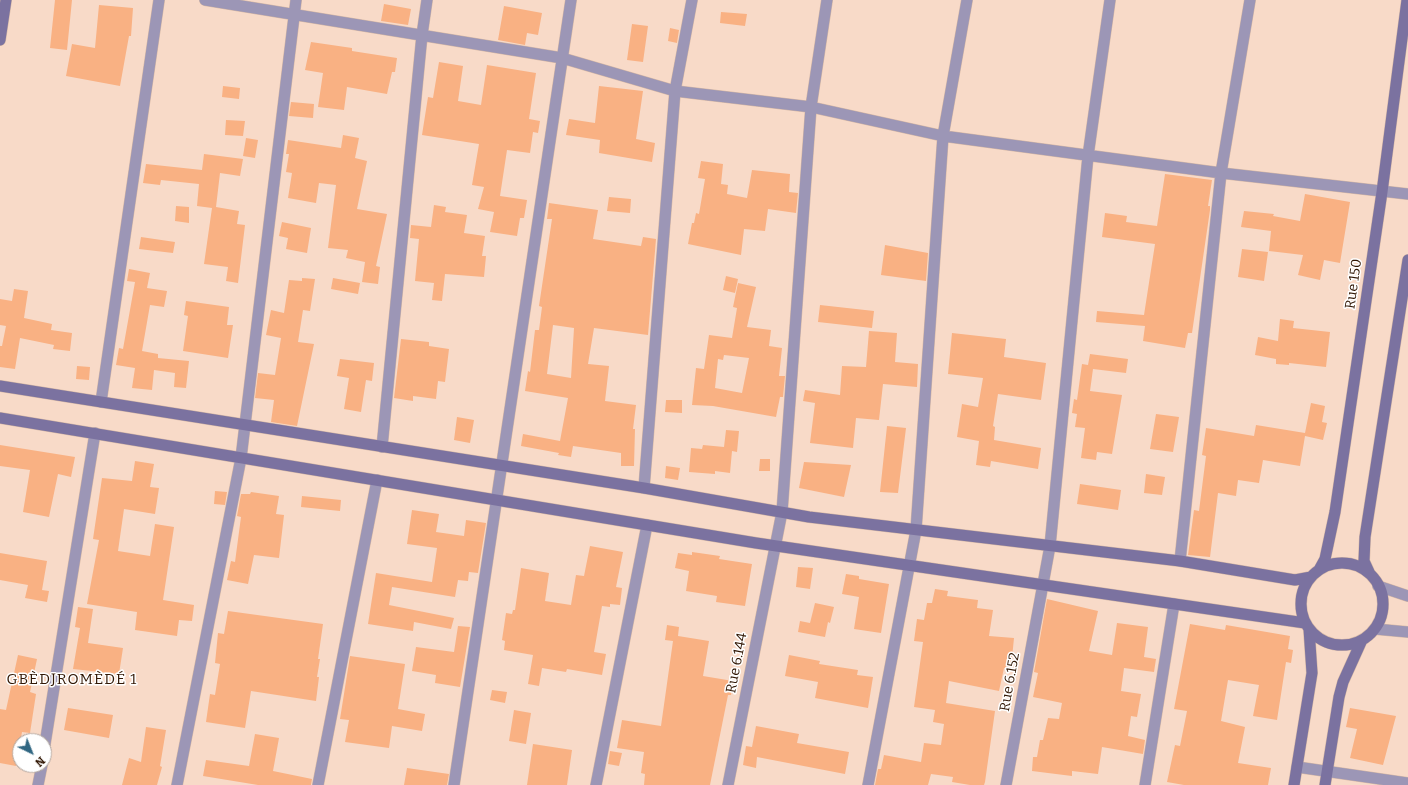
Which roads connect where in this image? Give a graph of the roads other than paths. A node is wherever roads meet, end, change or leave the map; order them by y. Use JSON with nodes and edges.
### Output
{"nodes":[{"id":1,"x":6,"y":0,"type":"edge"},
{"id":2,"x":159,"y":0,"type":"edge"},
{"id":3,"x":205,"y":0,"type":"edge"},
{"id":4,"x":296,"y":0,"type":"edge"},
{"id":5,"x":427,"y":0,"type":"edge"},
{"id":6,"x":570,"y":0,"type":"edge"},
{"id":7,"x":692,"y":0,"type":"edge"},
{"id":8,"x":827,"y":0,"type":"edge"},
{"id":9,"x":967,"y":0,"type":"edge"},
{"id":10,"x":1110,"y":0,"type":"edge"},
{"id":11,"x":1250,"y":0,"type":"edge"},
{"id":12,"x":1407,"y":0,"type":"edge"},
{"id":13,"x":294,"y":14,"type":"junction"},
{"id":14,"x":422,"y":35,"type":"junction"},
{"id":15,"x":0,"y":40,"type":"edge"},
{"id":16,"x":562,"y":58,"type":"junction"},
{"id":17,"x":675,"y":91,"type":"junction"},
{"id":18,"x":811,"y":107,"type":"junction"},
{"id":19,"x":943,"y":136,"type":"junction"},
{"id":20,"x":1088,"y":156,"type":"junction"},
{"id":21,"x":1221,"y":173,"type":"junction"},
{"id":22,"x":1382,"y":192,"type":"junction"},
{"id":23,"x":1408,"y":194,"type":"edge"},
{"id":24,"x":1408,"y":260,"type":"edge"},
{"id":25,"x":0,"y":386,"type":"edge"},
{"id":26,"x":101,"y":402,"type":"junction"},
{"id":27,"x":0,"y":418,"type":"edge"},
{"id":28,"x":245,"y":425,"type":"junction"},
{"id":29,"x":95,"y":433,"type":"junction"},
{"id":30,"x":382,"y":447,"type":"junction"},
{"id":31,"x":241,"y":458,"type":"junction"},
{"id":32,"x":501,"y":467,"type":"junction"},
{"id":33,"x":377,"y":480,"type":"junction"},
{"id":34,"x":644,"y":488,"type":"junction"},
{"id":35,"x":496,"y":500,"type":"junction"},
{"id":36,"x":782,"y":512,"type":"junction"},
{"id":37,"x":647,"y":525,"type":"junction"},
{"id":38,"x":916,"y":530,"type":"junction"},
{"id":39,"x":775,"y":546,"type":"junction"},
{"id":40,"x":1050,"y":546,"type":"junction"},
{"id":41,"x":1180,"y":561,"type":"junction"},
{"id":42,"x":910,"y":566,"type":"junction"},
{"id":43,"x":1315,"y":573,"type":"junction"},
{"id":44,"x":1370,"y":574,"type":"junction"},
{"id":45,"x":1043,"y":585,"type":"junction"},
{"id":46,"x":1378,"y":586,"type":"junction"},
{"id":47,"x":1408,"y":596,"type":"edge"},
{"id":48,"x":1174,"y":604,"type":"junction"},
{"id":49,"x":1307,"y":626,"type":"junction"},
{"id":50,"x":1375,"y":629,"type":"junction"},
{"id":51,"x":1408,"y":632,"type":"edge"},
{"id":52,"x":1362,"y":640,"type":"junction"},
{"id":53,"x":47,"y":733,"type":"edge"},
{"id":54,"x":1297,"y":767,"type":"junction"},
{"id":55,"x":1327,"y":771,"type":"junction"},
{"id":56,"x":40,"y":773,"type":"edge"},
{"id":57,"x":1408,"y":783,"type":"edge"},
{"id":58,"x":38,"y":785,"type":"edge"},
{"id":59,"x":177,"y":785,"type":"edge"},
{"id":60,"x":318,"y":785,"type":"edge"},
{"id":61,"x":454,"y":785,"type":"edge"},
{"id":62,"x":596,"y":785,"type":"edge"},
{"id":63,"x":728,"y":785,"type":"edge"},
{"id":64,"x":868,"y":785,"type":"edge"},
{"id":65,"x":1006,"y":785,"type":"edge"},
{"id":66,"x":1145,"y":785,"type":"edge"},
{"id":67,"x":1294,"y":785,"type":"edge"},
{"id":68,"x":1325,"y":785,"type":"edge"}],
"edges":[{"from":1,"to":15,"type":"main road"},
{"from":2,"to":26,"type":"street"},
{"from":3,"to":13,"type":"street"},
{"from":4,"to":13,"type":"street"},
{"from":5,"to":14,"type":"street"},
{"from":6,"to":16,"type":"street"},
{"from":7,"to":17,"type":"street"},
{"from":8,"to":18,"type":"street","name":"Rue 6.144"},
{"from":9,"to":19,"type":"street"},
{"from":10,"to":20,"type":"street","name":"Rue 6.152"},
{"from":11,"to":21,"type":"street"},
{"from":12,"to":22,"type":"main road","name":"Rue 150"},
{"from":13,"to":14,"type":"street"},
{"from":13,"to":28,"type":"street"},
{"from":14,"to":16,"type":"street"},
{"from":14,"to":30,"type":"street"},
{"from":16,"to":17,"type":"street"},
{"from":16,"to":32,"type":"street"},
{"from":17,"to":18,"type":"street"},
{"from":17,"to":34,"type":"street"},
{"from":18,"to":19,"type":"street"},
{"from":18,"to":36,"type":"street","name":"Rue 6.144"},
{"from":19,"to":20,"type":"street"},
{"from":19,"to":38,"type":"street"},
{"from":20,"to":21,"type":"street"},
{"from":20,"to":40,"type":"street","name":"Rue 6.152"},
{"from":21,"to":22,"type":"street"},
{"from":21,"to":41,"type":"street"},
{"from":22,"to":23,"type":"street"},
{"from":22,"to":43,"type":"main road","name":"Rue 150"},
{"from":24,"to":44,"type":"main road"},
{"from":25,"to":26,"type":"main road"},
{"from":26,"to":28,"type":"main road"},
{"from":27,"to":29,"type":"main road"},
{"from":28,"to":30,"type":"main road"},
{"from":28,"to":31,"type":"street"},
{"from":29,"to":31,"type":"main road"},
{"from":29,"to":53,"type":"street"},
{"from":30,"to":32,"type":"main road"},
{"from":31,"to":33,"type":"main road"},
{"from":31,"to":59,"type":"street"},
{"from":32,"to":34,"type":"main road"},
{"from":32,"to":35,"type":"street"},
{"from":33,"to":35,"type":"main road"},
{"from":33,"to":60,"type":"street"},
{"from":34,"to":36,"type":"main road"},
{"from":35,"to":37,"type":"main road"},
{"from":35,"to":61,"type":"street"},
{"from":36,"to":38,"type":"main road"},
{"from":36,"to":39,"type":"street","name":"Rue 6.144"},
{"from":37,"to":39,"type":"main road"},
{"from":37,"to":62,"type":"street"},
{"from":38,"to":40,"type":"main road"},
{"from":38,"to":42,"type":"street"},
{"from":39,"to":42,"type":"main road"},
{"from":39,"to":63,"type":"street","name":"Rue 6.144"},
{"from":40,"to":41,"type":"main road"},
{"from":40,"to":45,"type":"street","name":"Rue 6.152"},
{"from":41,"to":43,"type":"main road"},
{"from":42,"to":45,"type":"main road"},
{"from":42,"to":64,"type":"street"},
{"from":43,"to":44,"type":"main road"},
{"from":43,"to":49,"type":"main road"},
{"from":44,"to":46,"type":"main road"},
{"from":45,"to":48,"type":"main road"},
{"from":45,"to":65,"type":"street","name":"Rue 6.152"},
{"from":46,"to":47,"type":"street"},
{"from":46,"to":50,"type":"main road"},
{"from":48,"to":49,"type":"main road"},
{"from":48,"to":66,"type":"street"},
{"from":49,"to":52,"type":"main road"},
{"from":49,"to":54,"type":"main road"},
{"from":50,"to":51,"type":"street"},
{"from":50,"to":52,"type":"main road"},
{"from":52,"to":55,"type":"main road"},
{"from":54,"to":55,"type":"street"},
{"from":54,"to":67,"type":"main road"},
{"from":55,"to":57,"type":"street"},
{"from":55,"to":68,"type":"main road"},
{"from":56,"to":58,"type":"street"}]}
